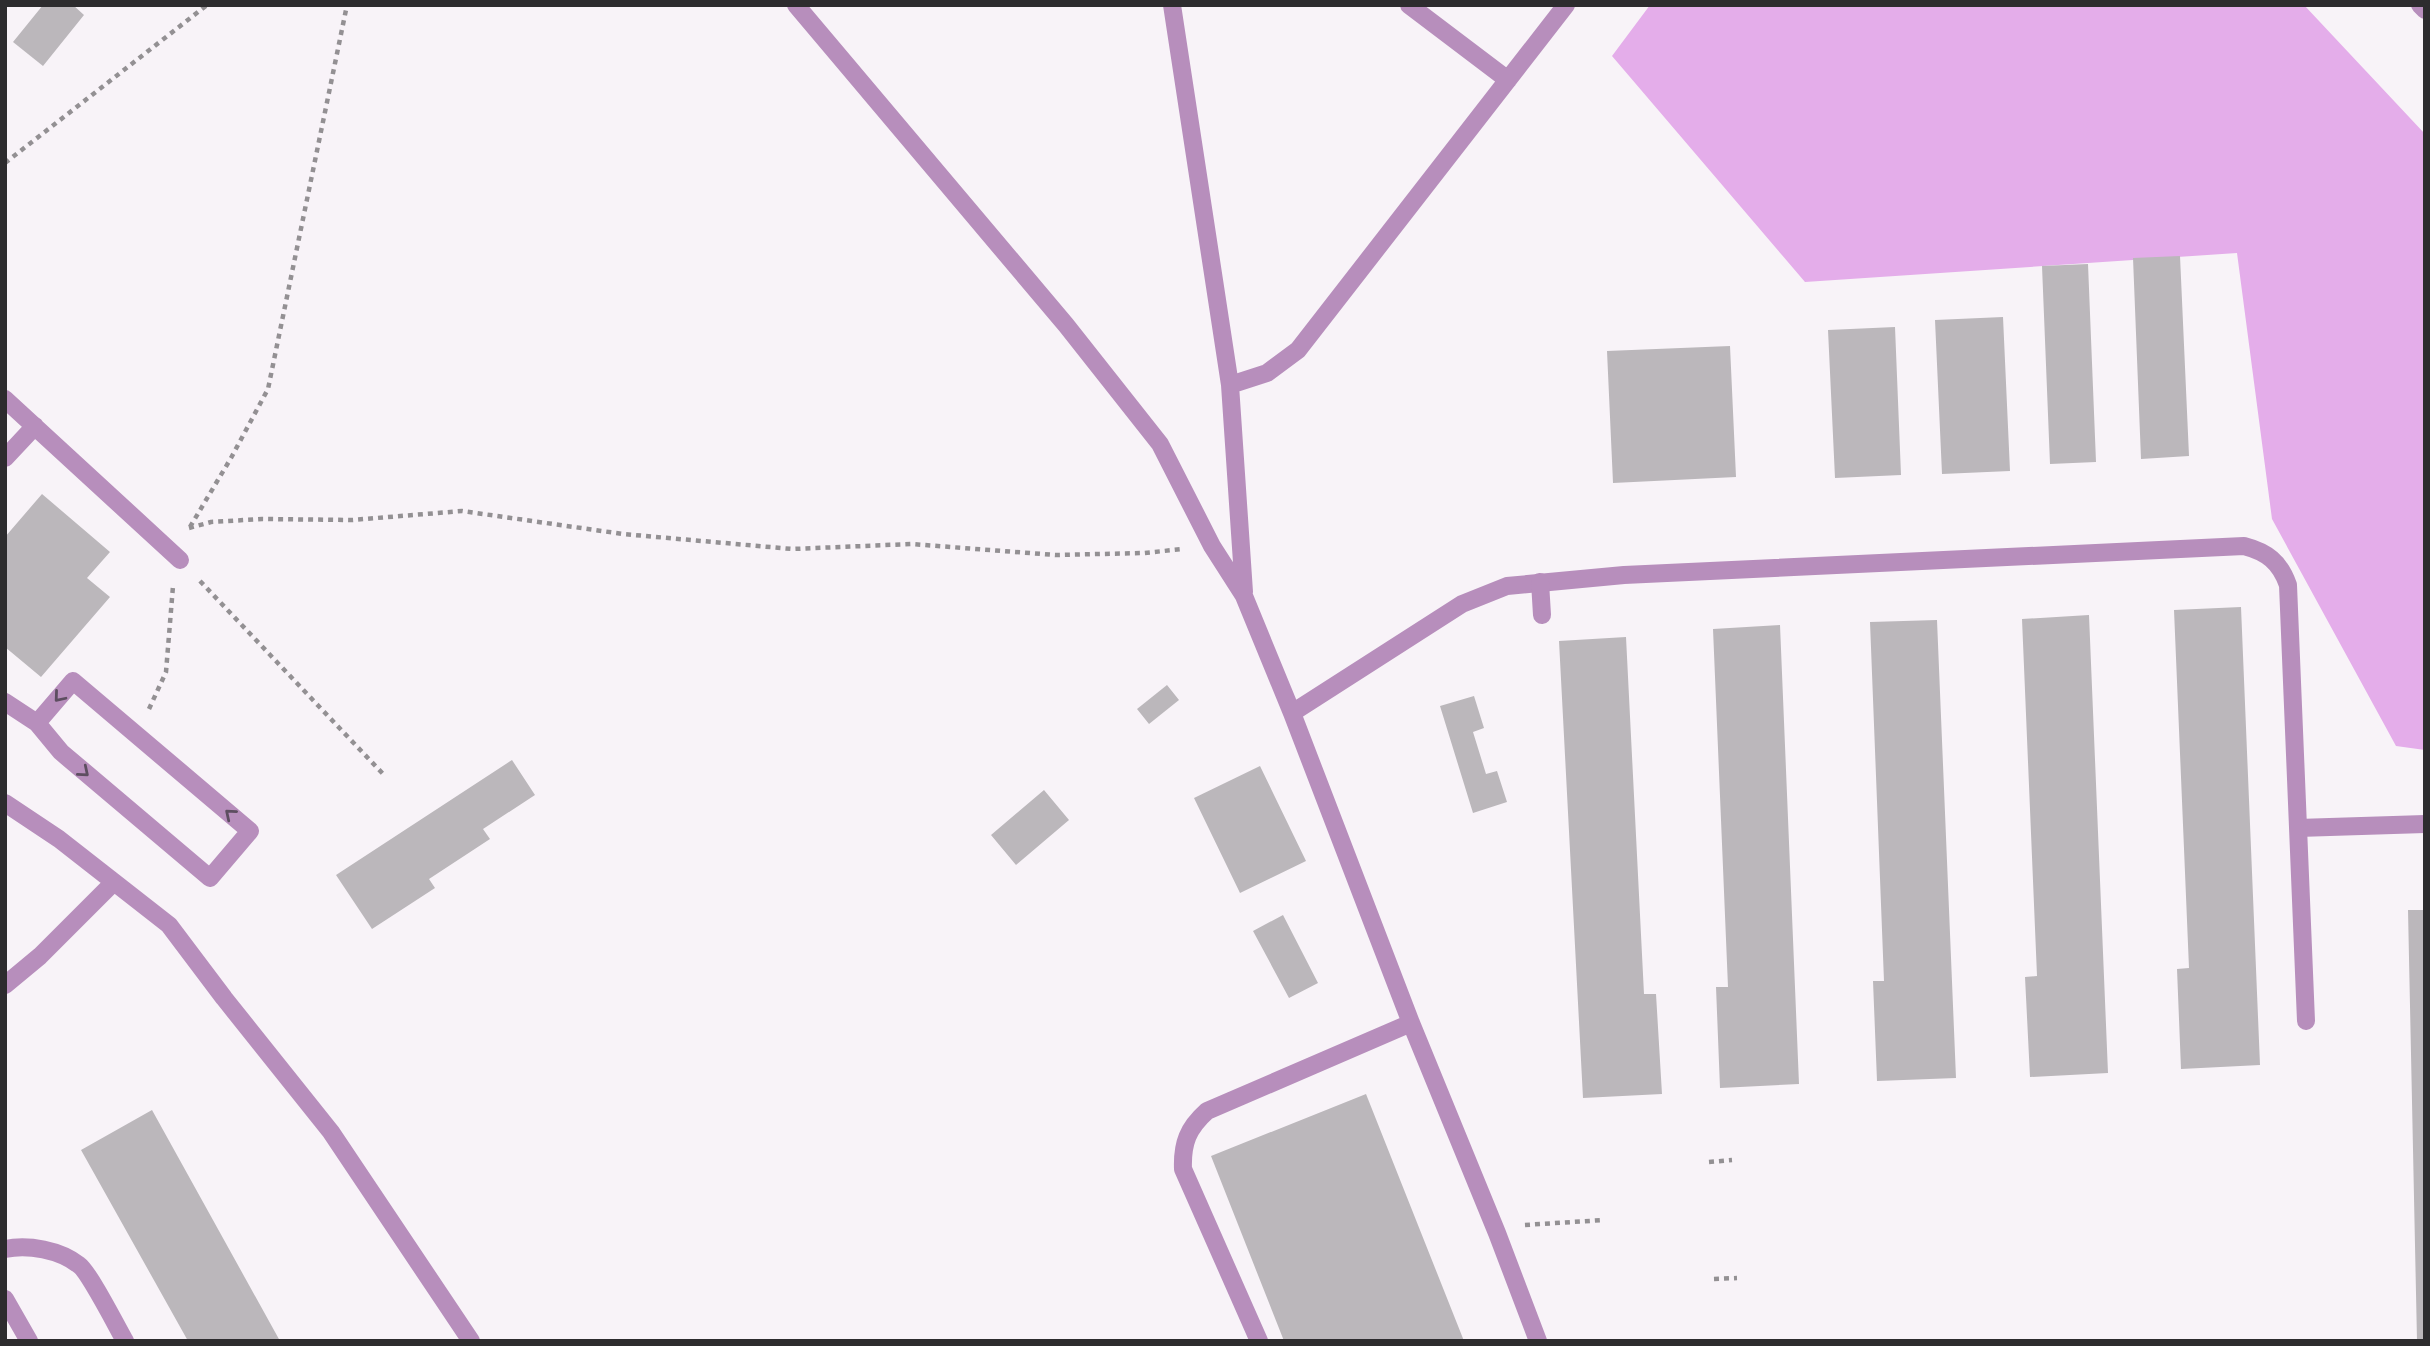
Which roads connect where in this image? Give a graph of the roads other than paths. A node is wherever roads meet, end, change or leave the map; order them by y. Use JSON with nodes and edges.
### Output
{"nodes":[{"id":1,"x":796,"y":5,"type":"edge"},
{"id":2,"x":1172,"y":5,"type":"edge"},
{"id":3,"x":1409,"y":5,"type":"edge"},
{"id":4,"x":1566,"y":5,"type":"edge"},
{"id":5,"x":2420,"y":5,"type":"edge"},
{"id":6,"x":2425,"y":10,"type":"edge"},
{"id":7,"x":1508,"y":80,"type":"junction"},
{"id":8,"x":1230,"y":385,"type":"junction"},
{"id":9,"x":5,"y":399,"type":"edge"},
{"id":10,"x":35,"y":426,"type":"junction"},
{"id":11,"x":5,"y":458,"type":"edge"},
{"id":12,"x":180,"y":561,"type":"road end"},
{"id":13,"x":1540,"y":583,"type":"junction"},
{"id":14,"x":1244,"y":596,"type":"junction"},
{"id":15,"x":1542,"y":615,"type":"dead end"},
{"id":16,"x":5,"y":702,"type":"edge"},
{"id":17,"x":1292,"y":713,"type":"junction"},
{"id":18,"x":37,"y":723,"type":"junction"},
{"id":19,"x":5,"y":803,"type":"edge"},
{"id":20,"x":2425,"y":824,"type":"edge"},
{"id":21,"x":2298,"y":828,"type":"junction"},
{"id":22,"x":114,"y":882,"type":"junction"},
{"id":23,"x":5,"y":985,"type":"edge"},
{"id":24,"x":2306,"y":1021,"type":"dead end"},
{"id":25,"x":1411,"y":1023,"type":"junction"},
{"id":26,"x":5,"y":1249,"type":"edge"},
{"id":27,"x":5,"y":1299,"type":"edge"},
{"id":28,"x":29,"y":1341,"type":"edge"},
{"id":29,"x":125,"y":1341,"type":"edge"},
{"id":30,"x":471,"y":1341,"type":"edge"},
{"id":31,"x":1259,"y":1341,"type":"edge"},
{"id":32,"x":1538,"y":1341,"type":"edge"}],
"edges":[{"from":1,"to":14,"type":"street"},
{"from":2,"to":8,"type":"street"},
{"from":3,"to":7,"type":"street"},
{"from":4,"to":7,"type":"street"},
{"from":5,"to":6,"type":"street"},
{"from":7,"to":8,"type":"street"},
{"from":8,"to":14,"type":"street"},
{"from":9,"to":10,"type":"street"},
{"from":10,"to":11,"type":"street"},
{"from":10,"to":12,"type":"street"},
{"from":13,"to":15,"type":"street"},
{"from":13,"to":17,"type":"street"},
{"from":13,"to":21,"type":"street"},
{"from":14,"to":17,"type":"street"},
{"from":16,"to":18,"type":"street"},
{"from":17,"to":25,"type":"street"},
{"from":18,"to":18,"type":"street","one_way":true},
{"from":19,"to":22,"type":"street"},
{"from":20,"to":21,"type":"street"},
{"from":21,"to":24,"type":"street"},
{"from":22,"to":23,"type":"street"},
{"from":22,"to":30,"type":"street"},
{"from":25,"to":31,"type":"street"},
{"from":25,"to":32,"type":"street"},
{"from":26,"to":29,"type":"street"},
{"from":27,"to":28,"type":"street"}]}
